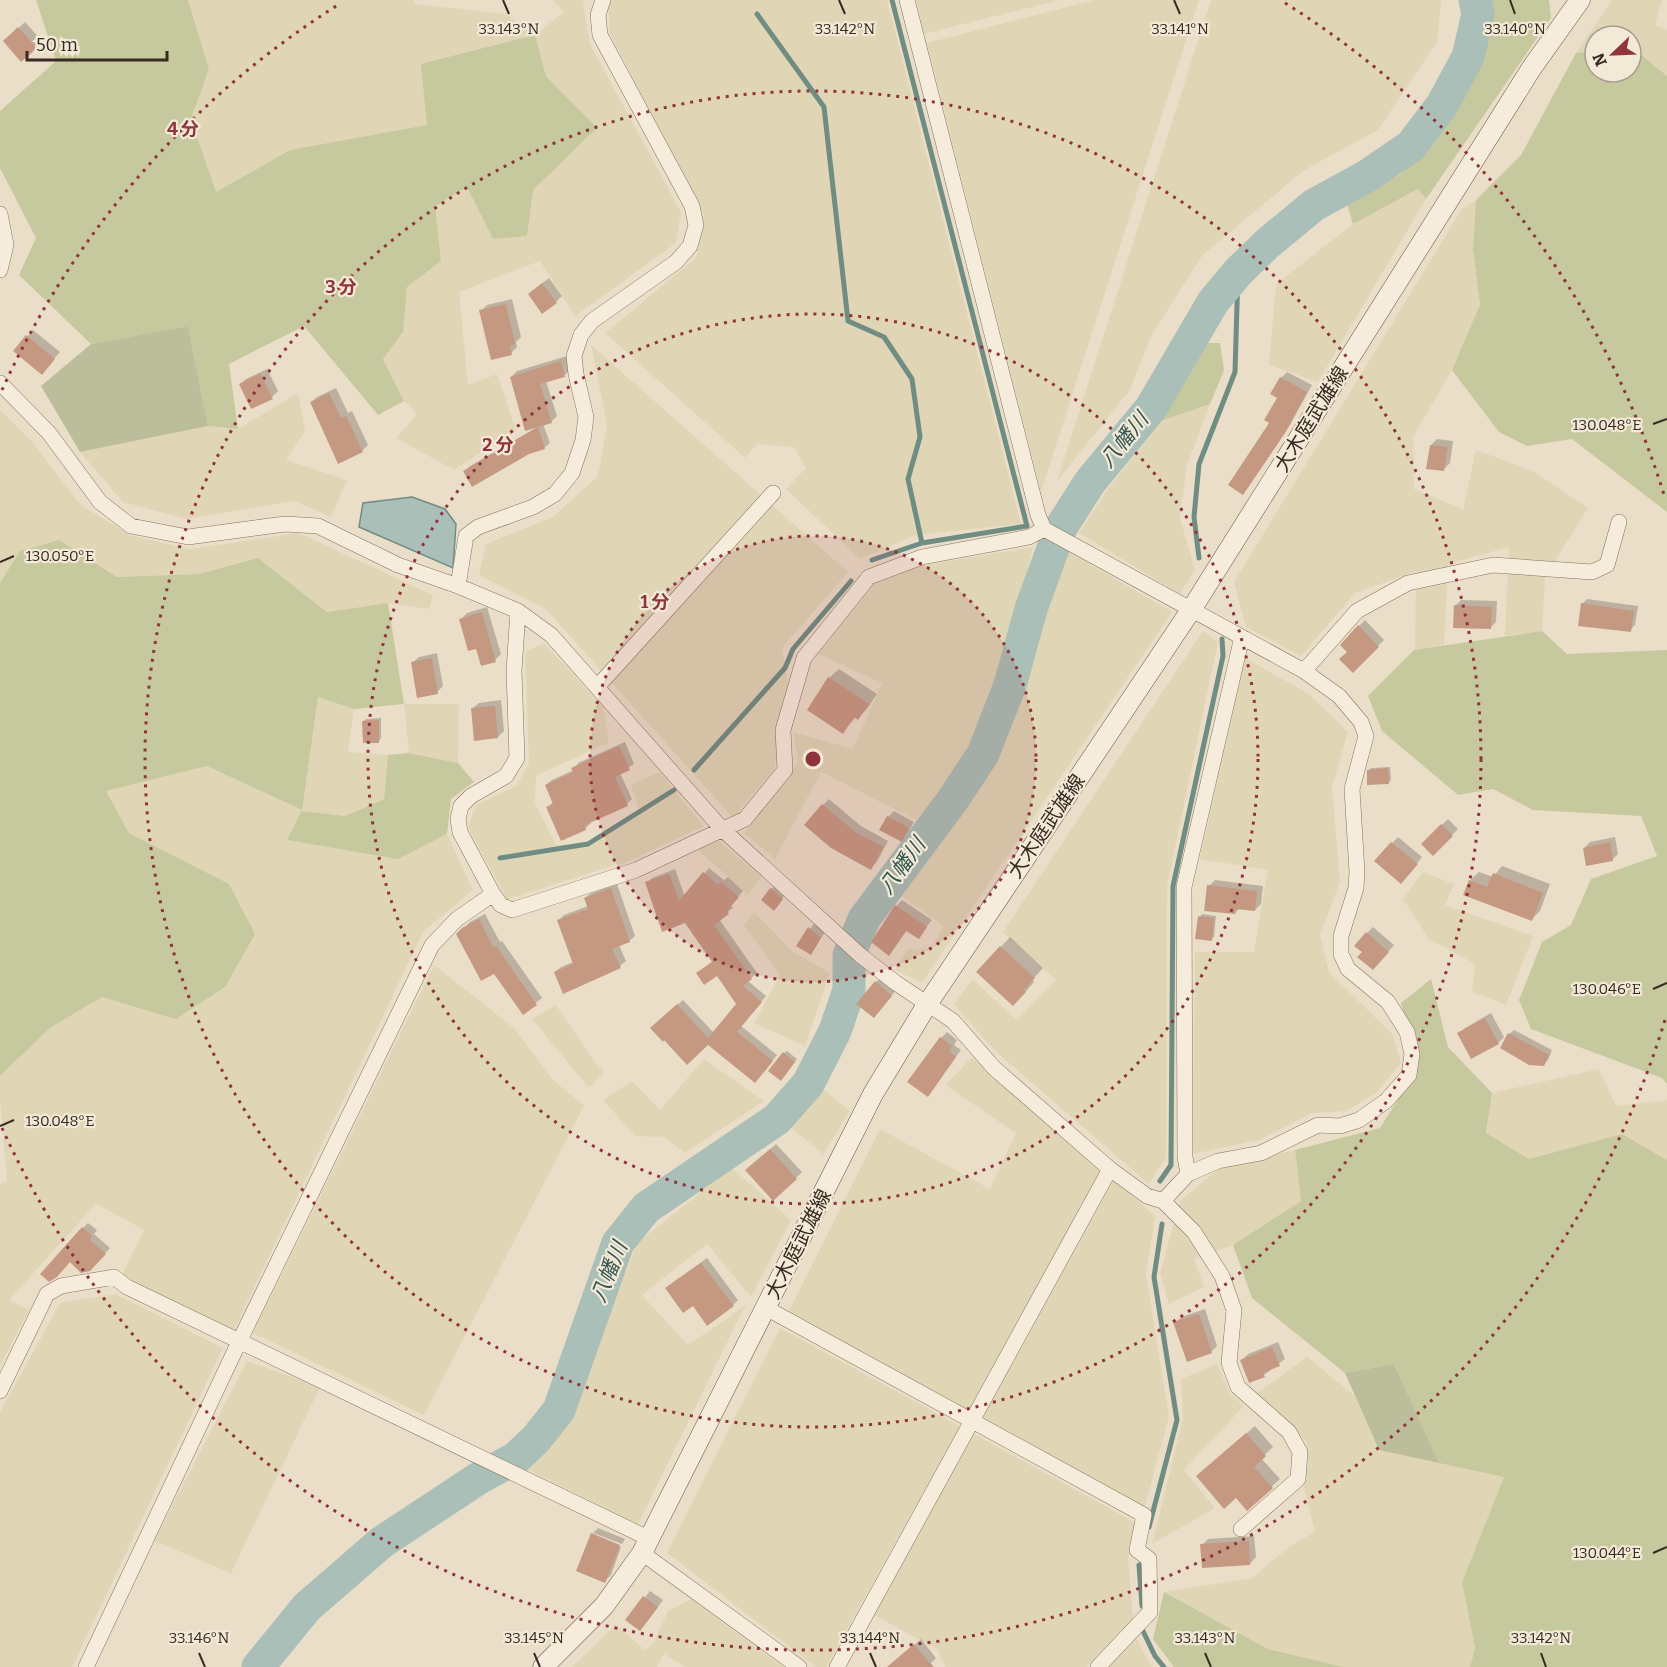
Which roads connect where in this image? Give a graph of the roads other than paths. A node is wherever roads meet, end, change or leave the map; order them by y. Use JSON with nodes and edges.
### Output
{"nodes":[{"id":1,"x":603,"y":0,"type":"edge"},
{"id":2,"x":907,"y":0,"type":"edge"},
{"id":3,"x":1580,"y":0,"type":"edge"},
{"id":4,"x":0,"y":214,"type":"edge"},
{"id":5,"x":0,"y":270,"type":"edge"},
{"id":6,"x":0,"y":383,"type":"edge"},
{"id":7,"x":773,"y":493,"type":"dead end"},
{"id":8,"x":1618,"y":522,"type":"dead end"},
{"id":9,"x":1044,"y":529,"type":"junction"},
{"id":10,"x":458,"y":586,"type":"junction"},
{"id":11,"x":1191,"y":610,"type":"junction"},
{"id":12,"x":518,"y":611,"type":"junction"},
{"id":13,"x":1242,"y":637,"type":"junction"},
{"id":14,"x":1304,"y":671,"type":"junction"},
{"id":15,"x":597,"y":687,"type":"junction"},
{"id":16,"x":722,"y":829,"type":"junction"},
{"id":17,"x":493,"y":894,"type":"junction"},
{"id":18,"x":928,"y":1003,"type":"junction"},
{"id":19,"x":1110,"y":1169,"type":"junction"},
{"id":20,"x":1188,"y":1174,"type":"junction"},
{"id":21,"x":1163,"y":1202,"type":"junction"},
{"id":22,"x":766,"y":1308,"type":"junction"},
{"id":23,"x":239,"y":1342,"type":"junction"},
{"id":24,"x":0,"y":1391,"type":"edge"},
{"id":25,"x":972,"y":1421,"type":"junction"},
{"id":26,"x":1241,"y":1529,"type":"dead end"},
{"id":27,"x":646,"y":1546,"type":"junction"},
{"id":28,"x":86,"y":1667,"type":"edge"},
{"id":29,"x":543,"y":1667,"type":"edge"},
{"id":30,"x":799,"y":1667,"type":"edge"},
{"id":31,"x":837,"y":1667,"type":"edge"},
{"id":32,"x":1098,"y":1667,"type":"edge"}],
"edges":[{"from":1,"to":10,"type":"street"},
{"from":2,"to":9,"type":"street"},
{"from":3,"to":11,"type":"main road","name":"大木庭武雄線"},
{"from":4,"to":5,"type":"street"},
{"from":6,"to":10,"type":"street"},
{"from":7,"to":15,"type":"street"},
{"from":8,"to":14,"type":"street"},
{"from":9,"to":11,"type":"street"},
{"from":9,"to":16,"type":"street"},
{"from":10,"to":12,"type":"street"},
{"from":11,"to":13,"type":"street"},
{"from":11,"to":18,"type":"main road","name":"大木庭武雄線"},
{"from":12,"to":15,"type":"street"},
{"from":12,"to":17,"type":"street"},
{"from":13,"to":14,"type":"street"},
{"from":13,"to":20,"type":"street"},
{"from":14,"to":20,"type":"street"},
{"from":15,"to":16,"type":"street"},
{"from":16,"to":17,"type":"street"},
{"from":16,"to":18,"type":"street"},
{"from":17,"to":23,"type":"street"},
{"from":18,"to":19,"type":"street"},
{"from":18,"to":22,"type":"main road","name":"大木庭武雄線"},
{"from":19,"to":21,"type":"street"},
{"from":19,"to":25,"type":"street"},
{"from":20,"to":21,"type":"street"},
{"from":21,"to":26,"type":"street"},
{"from":22,"to":25,"type":"street"},
{"from":22,"to":27,"type":"main road","name":"大木庭武雄線"},
{"from":23,"to":24,"type":"street"},
{"from":23,"to":27,"type":"street"},
{"from":23,"to":28,"type":"street"},
{"from":25,"to":31,"type":"street"},
{"from":25,"to":32,"type":"street"},
{"from":27,"to":29,"type":"main road","name":"大木庭武雄線"},
{"from":27,"to":30,"type":"street"}]}
